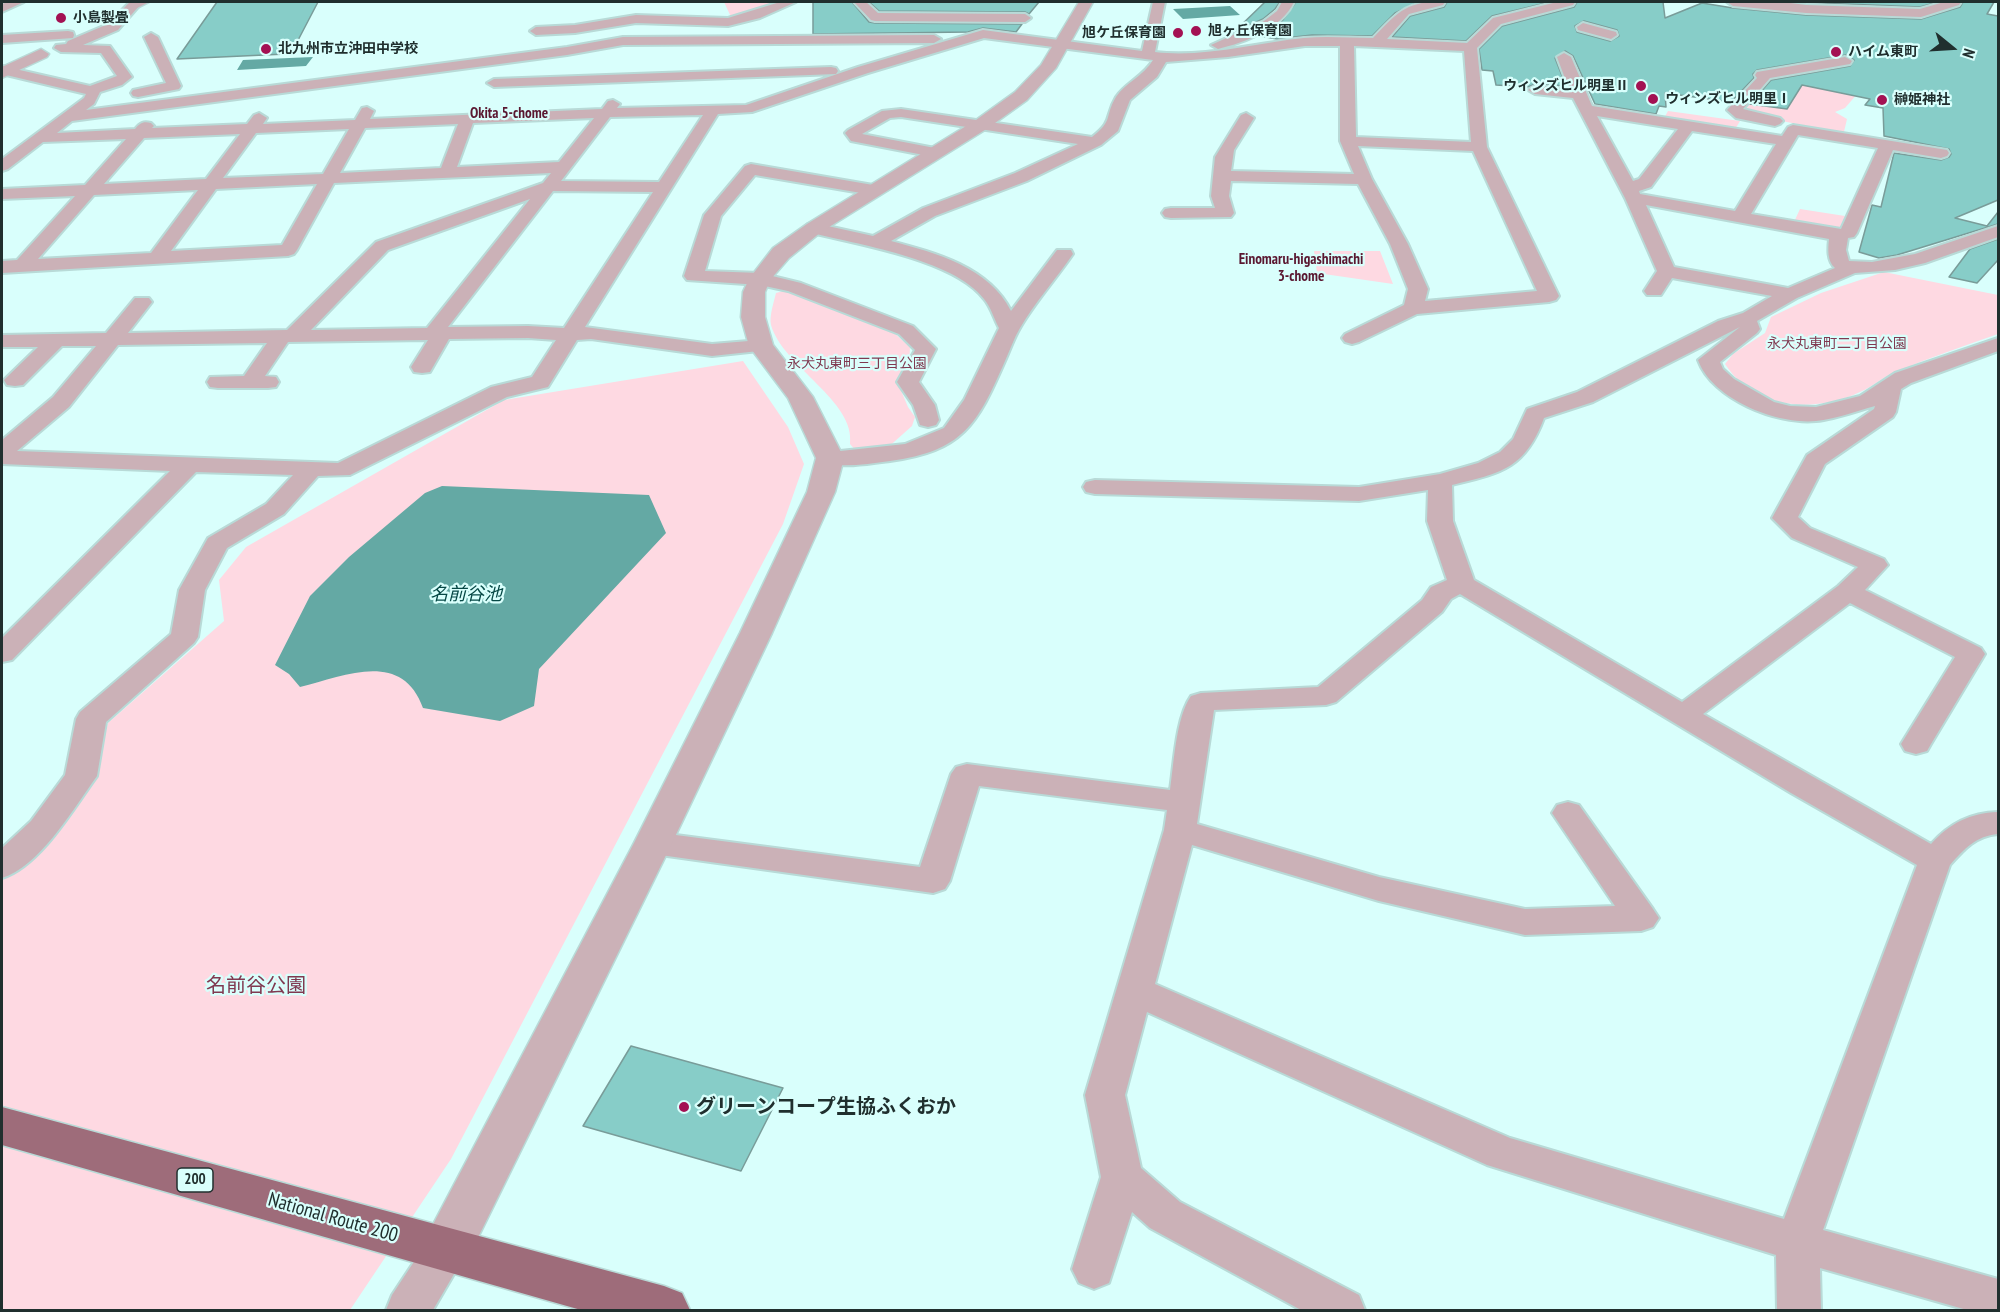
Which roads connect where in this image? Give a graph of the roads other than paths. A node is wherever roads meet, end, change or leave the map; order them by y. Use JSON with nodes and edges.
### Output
{"nodes":[{"id":1,"x":18,"y":2,"type":"edge"},
{"id":2,"x":860,"y":2,"type":"edge"},
{"id":3,"x":991,"y":2,"type":"edge"},
{"id":4,"x":1086,"y":2,"type":"edge"},
{"id":5,"x":1159,"y":2,"type":"edge"},
{"id":6,"x":1288,"y":2,"type":"edge"},
{"id":7,"x":1439,"y":2,"type":"edge"},
{"id":8,"x":1522,"y":2,"type":"edge"},
{"id":9,"x":1569,"y":2,"type":"edge"},
{"id":10,"x":1729,"y":2,"type":"edge"},
{"id":11,"x":1801,"y":2,"type":"edge"},
{"id":12,"x":1954,"y":2,"type":"edge"},
{"id":13,"x":137,"y":4,"type":"edge"},
{"id":14,"x":791,"y":4,"type":"edge"},
{"id":15,"x":1761,"y":5,"type":"junction"},
{"id":16,"x":1544,"y":7,"type":"junction"},
{"id":17,"x":2,"y":8,"type":"edge"},
{"id":18,"x":985,"y":17,"type":"junction"},
{"id":19,"x":1025,"y":18,"type":"dead end"},
{"id":20,"x":805,"y":23,"type":"dead end"},
{"id":21,"x":1583,"y":27,"type":"dead end"},
{"id":22,"x":536,"y":31,"type":"dead end"},
{"id":23,"x":1611,"y":35,"type":"dead end"},
{"id":24,"x":979,"y":36,"type":"junction"},
{"id":25,"x":151,"y":37,"type":"dead end"},
{"id":26,"x":2,"y":39,"type":"edge"},
{"id":27,"x":64,"y":41,"type":"junction"},
{"id":28,"x":809,"y":41,"type":"junction"},
{"id":29,"x":1347,"y":41,"type":"junction"},
{"id":30,"x":1377,"y":42,"type":"junction"},
{"id":31,"x":1061,"y":44,"type":"junction"},
{"id":32,"x":1470,"y":47,"type":"junction"},
{"id":33,"x":1153,"y":53,"type":"junction"},
{"id":34,"x":41,"y":54,"type":"joint"},
{"id":35,"x":1564,"y":57,"type":"dead end"},
{"id":36,"x":1845,"y":61,"type":"dead end"},
{"id":37,"x":863,"y":69,"type":"junction"},
{"id":38,"x":4,"y":71,"type":"edge"},
{"id":39,"x":632,"y":78,"type":"junction"},
{"id":40,"x":494,"y":83,"type":"dead end"},
{"id":41,"x":1535,"y":90,"type":"dead end"},
{"id":42,"x":1578,"y":94,"type":"junction"},
{"id":43,"x":90,"y":95,"type":"junction"},
{"id":44,"x":169,"y":104,"type":"junction"},
{"id":45,"x":1587,"y":110,"type":"junction"},
{"id":46,"x":712,"y":111,"type":"junction"},
{"id":47,"x":606,"y":113,"type":"junction"},
{"id":48,"x":67,"y":117,"type":"junction"},
{"id":49,"x":364,"y":117,"type":"junction"},
{"id":50,"x":1246,"y":118,"type":"dead end"},
{"id":51,"x":467,"y":120,"type":"junction"},
{"id":52,"x":257,"y":123,"type":"junction"},
{"id":53,"x":982,"y":124,"type":"junction"},
{"id":54,"x":1688,"y":126,"type":"junction"},
{"id":55,"x":139,"y":134,"type":"junction"},
{"id":56,"x":1789,"y":135,"type":"junction"},
{"id":57,"x":38,"y":138,"type":"junction"},
{"id":58,"x":1348,"y":141,"type":"junction"},
{"id":59,"x":1095,"y":142,"type":"junction"},
{"id":60,"x":1888,"y":144,"type":"junction"},
{"id":61,"x":1479,"y":147,"type":"junction"},
{"id":62,"x":934,"y":152,"type":"junction"},
{"id":63,"x":1941,"y":153,"type":"dead end"},
{"id":64,"x":2,"y":166,"type":"edge"},
{"id":65,"x":564,"y":167,"type":"junction"},
{"id":66,"x":447,"y":173,"type":"junction"},
{"id":67,"x":1223,"y":176,"type":"junction"},
{"id":68,"x":328,"y":178,"type":"junction"},
{"id":69,"x":1364,"y":179,"type":"junction"},
{"id":70,"x":211,"y":184,"type":"junction"},
{"id":71,"x":549,"y":186,"type":"junction"},
{"id":72,"x":663,"y":187,"type":"junction"},
{"id":73,"x":90,"y":190,"type":"junction"},
{"id":74,"x":873,"y":190,"type":"junction"},
{"id":75,"x":2,"y":194,"type":"edge"},
{"id":76,"x":1631,"y":194,"type":"junction"},
{"id":77,"x":1171,"y":213,"type":"dead end"},
{"id":78,"x":1740,"y":217,"type":"junction"},
{"id":79,"x":814,"y":228,"type":"junction"},
{"id":80,"x":1998,"y":231,"type":"edge"},
{"id":81,"x":1839,"y":235,"type":"junction"},
{"id":82,"x":878,"y":241,"type":"junction"},
{"id":83,"x":1064,"y":254,"type":"dead end"},
{"id":84,"x":156,"y":259,"type":"junction"},
{"id":85,"x":22,"y":266,"type":"junction"},
{"id":86,"x":2,"y":267,"type":"edge"},
{"id":87,"x":1849,"y":269,"type":"junction"},
{"id":88,"x":1666,"y":271,"type":"junction"},
{"id":89,"x":760,"y":279,"type":"junction"},
{"id":90,"x":1654,"y":291,"type":"dead end"},
{"id":91,"x":1790,"y":294,"type":"junction"},
{"id":92,"x":142,"y":302,"type":"dead end"},
{"id":93,"x":1413,"y":308,"type":"junction"},
{"id":94,"x":1750,"y":317,"type":"junction"},
{"id":95,"x":1009,"y":328,"type":"junction"},
{"id":96,"x":438,"y":332,"type":"junction"},
{"id":97,"x":288,"y":335,"type":"junction"},
{"id":98,"x":569,"y":335,"type":"junction"},
{"id":99,"x":113,"y":338,"type":"junction"},
{"id":100,"x":1352,"y":338,"type":"dead end"},
{"id":101,"x":57,"y":340,"type":"junction"},
{"id":102,"x":2,"y":342,"type":"edge"},
{"id":103,"x":1998,"y":344,"type":"edge"},
{"id":104,"x":761,"y":346,"type":"junction"},
{"id":105,"x":422,"y":367,"type":"dead end"},
{"id":106,"x":15,"y":380,"type":"dead end"},
{"id":107,"x":250,"y":381,"type":"junction"},
{"id":108,"x":218,"y":382,"type":"dead end"},
{"id":109,"x":273,"y":382,"type":"dead end"},
{"id":110,"x":1891,"y":385,"type":"junction"},
{"id":111,"x":928,"y":420,"type":"dead end"},
{"id":112,"x":8,"y":455,"type":"edge"},
{"id":113,"x":830,"y":458,"type":"junction"},
{"id":114,"x":190,"y":464,"type":"junction"},
{"id":115,"x":313,"y":468,"type":"junction"},
{"id":116,"x":2,"y":474,"type":"edge"},
{"id":117,"x":1440,"y":481,"type":"junction"},
{"id":118,"x":1095,"y":487,"type":"dead end"},
{"id":119,"x":1462,"y":584,"type":"junction"},
{"id":120,"x":1848,"y":592,"type":"junction"},
{"id":121,"x":2,"y":654,"type":"edge"},
{"id":122,"x":1683,"y":715,"type":"junction"},
{"id":123,"x":1916,"y":744,"type":"dead end"},
{"id":124,"x":1568,"y":813,"type":"dead end"},
{"id":125,"x":1182,"y":816,"type":"junction"},
{"id":126,"x":1998,"y":823,"type":"edge"},
{"id":127,"x":653,"y":843,"type":"junction"},
{"id":128,"x":1935,"y":861,"type":"junction"},
{"id":129,"x":2,"y":866,"type":"edge"},
{"id":130,"x":1135,"y":991,"type":"junction"},
{"id":131,"x":2,"y":1126,"type":"edge"},
{"id":132,"x":1122,"y":1177,"type":"junction"},
{"id":133,"x":1797,"y":1242,"type":"junction"},
{"id":134,"x":446,"y":1250,"type":"junction"},
{"id":135,"x":1094,"y":1269,"type":"dead end"},
{"id":136,"x":1998,"y":1299,"type":"edge"},
{"id":137,"x":408,"y":1311,"type":"edge"},
{"id":138,"x":664,"y":1311,"type":"edge"},
{"id":139,"x":1343,"y":1311,"type":"edge"},
{"id":140,"x":1799,"y":1311,"type":"edge"}],
"edges":[{"from":1,"to":17,"type":"street"},
{"from":2,"to":18,"type":"street"},
{"from":3,"to":18,"type":"street"},
{"from":4,"to":31,"type":"street"},
{"from":5,"to":33,"type":"street"},
{"from":6,"to":33,"type":"street"},
{"from":7,"to":30,"type":"street"},
{"from":8,"to":16,"type":"street"},
{"from":9,"to":16,"type":"street"},
{"from":10,"to":15,"type":"street"},
{"from":11,"to":15,"type":"street"},
{"from":12,"to":15,"type":"street"},
{"from":13,"to":27,"type":"street"},
{"from":14,"to":22,"type":"street"},
{"from":16,"to":32,"type":"street"},
{"from":18,"to":19,"type":"street"},
{"from":18,"to":24,"type":"street"},
{"from":20,"to":28,"type":"street"},
{"from":21,"to":23,"type":"street"},
{"from":24,"to":28,"type":"street"},
{"from":24,"to":31,"type":"street"},
{"from":24,"to":37,"type":"street"},
{"from":25,"to":43,"type":"street"},
{"from":26,"to":27,"type":"street"},
{"from":27,"to":34,"type":"street"},
{"from":27,"to":43,"type":"street"},
{"from":28,"to":44,"type":"street"},
{"from":29,"to":30,"type":"street"},
{"from":29,"to":33,"type":"street"},
{"from":29,"to":58,"type":"street"},
{"from":30,"to":32,"type":"street"},
{"from":31,"to":33,"type":"street"},
{"from":31,"to":53,"type":"street"},
{"from":32,"to":61,"type":"street"},
{"from":33,"to":59,"type":"street"},
{"from":34,"to":38,"type":"street"},
{"from":35,"to":42,"type":"street"},
{"from":36,"to":56,"type":"street"},
{"from":37,"to":39,"type":"street"},
{"from":37,"to":46,"type":"street"},
{"from":38,"to":43,"type":"street"},
{"from":39,"to":40,"type":"street"},
{"from":39,"to":47,"type":"street"},
{"from":41,"to":42,"type":"street"},
{"from":42,"to":45,"type":"street"},
{"from":43,"to":48,"type":"street"},
{"from":44,"to":48,"type":"street"},
{"from":44,"to":55,"type":"street"},
{"from":45,"to":54,"type":"street"},
{"from":45,"to":76,"type":"street"},
{"from":46,"to":47,"type":"street"},
{"from":46,"to":72,"type":"street"},
{"from":47,"to":51,"type":"street"},
{"from":47,"to":65,"type":"street"},
{"from":48,"to":57,"type":"street"},
{"from":49,"to":51,"type":"street"},
{"from":49,"to":52,"type":"street"},
{"from":49,"to":68,"type":"street"},
{"from":50,"to":67,"type":"street"},
{"from":51,"to":66,"type":"street"},
{"from":52,"to":55,"type":"street"},
{"from":52,"to":70,"type":"street"},
{"from":53,"to":59,"type":"street"},
{"from":53,"to":62,"type":"street"},
{"from":53,"to":62,"type":"street"},
{"from":54,"to":56,"type":"street"},
{"from":54,"to":76,"type":"street"},
{"from":55,"to":57,"type":"street"},
{"from":55,"to":73,"type":"street"},
{"from":56,"to":60,"type":"street"},
{"from":56,"to":78,"type":"street"},
{"from":57,"to":64,"type":"street"},
{"from":58,"to":61,"type":"street"},
{"from":58,"to":69,"type":"street"},
{"from":59,"to":82,"type":"street"},
{"from":60,"to":63,"type":"street"},
{"from":60,"to":81,"type":"street"},
{"from":61,"to":93,"type":"street"},
{"from":62,"to":74,"type":"street"},
{"from":65,"to":66,"type":"street"},
{"from":65,"to":71,"type":"street"},
{"from":66,"to":68,"type":"street"},
{"from":67,"to":69,"type":"street"},
{"from":67,"to":77,"type":"street"},
{"from":68,"to":70,"type":"street"},
{"from":68,"to":84,"type":"street"},
{"from":69,"to":93,"type":"street"},
{"from":70,"to":73,"type":"street"},
{"from":70,"to":84,"type":"street"},
{"from":71,"to":72,"type":"street"},
{"from":71,"to":96,"type":"street"},
{"from":71,"to":97,"type":"street"},
{"from":72,"to":98,"type":"street"},
{"from":73,"to":75,"type":"street"},
{"from":73,"to":85,"type":"street"},
{"from":74,"to":79,"type":"street"},
{"from":74,"to":89,"type":"street"},
{"from":76,"to":78,"type":"street"},
{"from":76,"to":88,"type":"street"},
{"from":78,"to":81,"type":"street"},
{"from":79,"to":82,"type":"street"},
{"from":79,"to":89,"type":"street"},
{"from":80,"to":87,"type":"street"},
{"from":81,"to":87,"type":"street"},
{"from":82,"to":95,"type":"street"},
{"from":83,"to":95,"type":"street"},
{"from":84,"to":85,"type":"street"},
{"from":85,"to":86,"type":"street"},
{"from":87,"to":91,"type":"street"},
{"from":88,"to":90,"type":"street"},
{"from":88,"to":91,"type":"street"},
{"from":89,"to":104,"type":"street"},
{"from":89,"to":111,"type":"street"},
{"from":91,"to":94,"type":"street"},
{"from":92,"to":99,"type":"street"},
{"from":93,"to":100,"type":"street"},
{"from":94,"to":110,"type":"street"},
{"from":94,"to":117,"type":"street"},
{"from":95,"to":113,"type":"street"},
{"from":96,"to":97,"type":"street"},
{"from":96,"to":98,"type":"street"},
{"from":96,"to":105,"type":"street"},
{"from":97,"to":99,"type":"street"},
{"from":97,"to":107,"type":"street"},
{"from":98,"to":104,"type":"street"},
{"from":98,"to":115,"type":"street"},
{"from":99,"to":101,"type":"street"},
{"from":99,"to":112,"type":"street"},
{"from":101,"to":102,"type":"street"},
{"from":101,"to":106,"type":"street"},
{"from":103,"to":110,"type":"street"},
{"from":104,"to":113,"type":"street"},
{"from":107,"to":108,"type":"street"},
{"from":107,"to":109,"type":"street"},
{"from":110,"to":120,"type":"street"},
{"from":112,"to":114,"type":"street"},
{"from":112,"to":116,"type":"street"},
{"from":113,"to":127,"type":"street"},
{"from":114,"to":115,"type":"street"},
{"from":114,"to":121,"type":"street"},
{"from":115,"to":129,"type":"street"},
{"from":117,"to":118,"type":"street"},
{"from":117,"to":119,"type":"street"},
{"from":119,"to":122,"type":"street"},
{"from":119,"to":125,"type":"street"},
{"from":120,"to":122,"type":"street"},
{"from":120,"to":123,"type":"street"},
{"from":122,"to":128,"type":"street"},
{"from":124,"to":125,"type":"street"},
{"from":125,"to":127,"type":"street"},
{"from":125,"to":130,"type":"street"},
{"from":126,"to":128,"type":"street"},
{"from":127,"to":134,"type":"street"},
{"from":128,"to":133,"type":"street"},
{"from":130,"to":132,"type":"street"},
{"from":130,"to":133,"type":"street"},
{"from":131,"to":134,"type":"highway","name":"National Route 200","number":"200"},
{"from":132,"to":135,"type":"street"},
{"from":132,"to":139,"type":"street"},
{"from":133,"to":136,"type":"street"},
{"from":133,"to":140,"type":"street"},
{"from":134,"to":137,"type":"street"},
{"from":134,"to":138,"type":"highway","name":"National Route 200","number":"200"}]}
